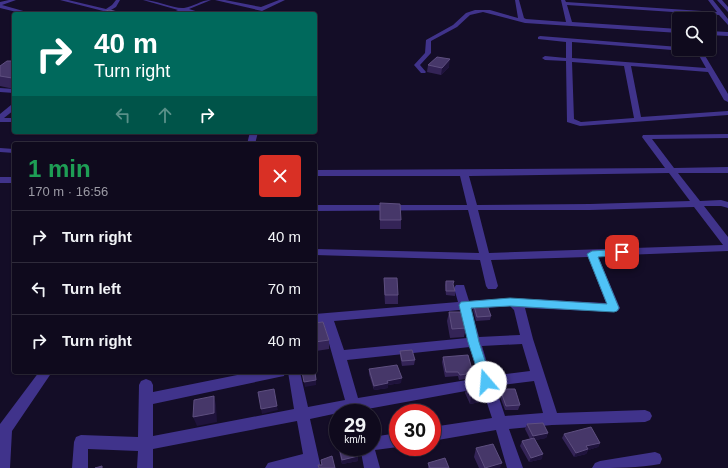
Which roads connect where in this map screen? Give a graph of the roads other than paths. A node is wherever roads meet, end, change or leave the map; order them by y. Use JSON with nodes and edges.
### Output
{"nodes":[{"id":1,"x":14,"y":0,"type":"edge"},
{"id":2,"x":62,"y":0,"type":"edge"},
{"id":3,"x":124,"y":0,"type":"edge"},
{"id":4,"x":145,"y":0,"type":"edge"},
{"id":5,"x":209,"y":0,"type":"edge"},
{"id":6,"x":217,"y":0,"type":"edge"},
{"id":7,"x":283,"y":0,"type":"edge"},
{"id":8,"x":509,"y":0,"type":"edge"},
{"id":9,"x":710,"y":0,"type":"edge"},
{"id":10,"x":118,"y":1,"type":"edge"},
{"id":11,"x":231,"y":1,"type":"edge"},
{"id":12,"x":563,"y":1,"type":"edge"},
{"id":13,"x":85,"y":2,"type":"edge"},
{"id":14,"x":518,"y":2,"type":"edge"},
{"id":15,"x":723,"y":2,"type":"edge"},
{"id":16,"x":0,"y":5,"type":"edge"},
{"id":17,"x":107,"y":10,"type":"junction"},
{"id":18,"x":184,"y":10,"type":"junction"},
{"id":19,"x":728,"y":10,"type":"edge"},
{"id":20,"x":24,"y":12,"type":"edge"},
{"id":21,"x":114,"y":12,"type":"edge"},
{"id":22,"x":178,"y":12,"type":"edge"},
{"id":23,"x":193,"y":12,"type":"edge"},
{"id":24,"x":721,"y":14,"type":"junction"},
{"id":25,"x":525,"y":21,"type":"junction"},
{"id":26,"x":569,"y":23,"type":"junction"},
{"id":27,"x":728,"y":23,"type":"edge"},
{"id":28,"x":672,"y":30,"type":"edge"},
{"id":29,"x":716,"y":33,"type":"edge"},
{"id":30,"x":728,"y":34,"type":"edge"},
{"id":31,"x":540,"y":38,"type":"dead end"},
{"id":32,"x":569,"y":40,"type":"junction"},
{"id":33,"x":672,"y":48,"type":"edge"},
{"id":34,"x":702,"y":56,"type":"edge"},
{"id":35,"x":545,"y":58,"type":"dead end"},
{"id":36,"x":569,"y":60,"type":"junction"},
{"id":37,"x":627,"y":64,"type":"junction"},
{"id":38,"x":710,"y":70,"type":"junction"},
{"id":39,"x":423,"y":72,"type":"dead end"},
{"id":40,"x":0,"y":90,"type":"edge"},
{"id":41,"x":12,"y":91,"type":"edge"},
{"id":42,"x":728,"y":100,"type":"edge"},
{"id":43,"x":12,"y":109,"type":"edge"},
{"id":44,"x":728,"y":113,"type":"edge"},
{"id":45,"x":0,"y":118,"type":"edge"},
{"id":46,"x":12,"y":120,"type":"edge"},
{"id":47,"x":638,"y":120,"type":"junction"},
{"id":48,"x":728,"y":136,"type":"edge"},
{"id":49,"x":0,"y":150,"type":"edge"},
{"id":50,"x":12,"y":151,"type":"edge"},
{"id":51,"x":728,"y":170,"type":"edge"},
{"id":52,"x":672,"y":171,"type":"junction"},
{"id":53,"x":317,"y":173,"type":"edge"},
{"id":54,"x":464,"y":173,"type":"junction"},
{"id":55,"x":0,"y":180,"type":"edge"},
{"id":56,"x":12,"y":180,"type":"edge"},
{"id":57,"x":697,"y":204,"type":"junction"},
{"id":58,"x":728,"y":206,"type":"edge"},
{"id":59,"x":317,"y":208,"type":"edge"},
{"id":60,"x":473,"y":208,"type":"junction"},
{"id":61,"x":728,"y":244,"type":"edge"},
{"id":62,"x":728,"y":248,"type":"edge"},
{"id":63,"x":317,"y":252,"type":"edge"},
{"id":64,"x":592,"y":254,"type":"junction"},
{"id":65,"x":485,"y":257,"type":"junction"},
{"id":66,"x":492,"y":286,"type":"dead end"},
{"id":67,"x":460,"y":288,"type":"dead end"},
{"id":68,"x":514,"y":303,"type":"junction"},
{"id":69,"x":465,"y":305,"type":"junction"},
{"id":70,"x":327,"y":316,"type":"junction"},
{"id":71,"x":317,"y":318,"type":"edge"},
{"id":72,"x":527,"y":339,"type":"junction"},
{"id":73,"x":474,"y":342,"type":"junction"},
{"id":74,"x":338,"y":356,"type":"junction"},
{"id":75,"x":44,"y":374,"type":"edge"},
{"id":76,"x":266,"y":374,"type":"edge"},
{"id":77,"x":294,"y":374,"type":"edge"},
{"id":78,"x":539,"y":375,"type":"junction"},
{"id":79,"x":486,"y":382,"type":"junction"},
{"id":80,"x":353,"y":404,"type":"edge"},
{"id":81,"x":379,"y":404,"type":"edge"},
{"id":82,"x":329,"y":411,"type":"edge"},
{"id":83,"x":302,"y":414,"type":"junction"},
{"id":84,"x":645,"y":416,"type":"dead end"},
{"id":85,"x":552,"y":419,"type":"junction"},
{"id":86,"x":500,"y":423,"type":"junction"},
{"id":87,"x":2,"y":430,"type":"edge"},
{"id":88,"x":441,"y":433,"type":"edge"},
{"id":89,"x":145,"y":444,"type":"junction"},
{"id":90,"x":369,"y":456,"type":"edge"},
{"id":91,"x":655,"y":459,"type":"dead end"},
{"id":92,"x":312,"y":464,"type":"edge"},
{"id":93,"x":2,"y":468,"type":"edge"},
{"id":94,"x":80,"y":468,"type":"edge"},
{"id":95,"x":145,"y":468,"type":"edge"},
{"id":96,"x":273,"y":468,"type":"edge"},
{"id":97,"x":372,"y":468,"type":"edge"},
{"id":98,"x":515,"y":468,"type":"edge"},
{"id":99,"x":600,"y":468,"type":"edge"}],
"edges":[{"from":1,"to":16,"type":"street"},
{"from":2,"to":13,"type":"street"},
{"from":3,"to":10,"type":"street"},
{"from":4,"to":18,"type":"street"},
{"from":5,"to":18,"type":"street"},
{"from":6,"to":11,"type":"street"},
{"from":7,"to":11,"type":"street"},
{"from":8,"to":14,"type":"street"},
{"from":9,"to":24,"type":"street"},
{"from":10,"to":17,"type":"street"},
{"from":12,"to":24,"type":"street"},
{"from":12,"to":26,"type":"street"},
{"from":13,"to":17,"type":"street"},
{"from":14,"to":25,"type":"street"},
{"from":15,"to":19,"type":"street"},
{"from":16,"to":20,"type":"street"},
{"from":17,"to":21,"type":"street"},
{"from":18,"to":22,"type":"street"},
{"from":18,"to":23,"type":"street"},
{"from":24,"to":27,"type":"street"},
{"from":25,"to":26,"type":"street"},
{"from":25,"to":39,"type":"street"},
{"from":26,"to":28,"type":"street"},
{"from":29,"to":30,"type":"street"},
{"from":31,"to":32,"type":"street"},
{"from":32,"to":33,"type":"street"},
{"from":32,"to":36,"type":"street"},
{"from":34,"to":38,"type":"street"},
{"from":35,"to":36,"type":"street"},
{"from":36,"to":37,"type":"street"},
{"from":36,"to":47,"type":"street"},
{"from":37,"to":38,"type":"street"},
{"from":37,"to":47,"type":"street"},
{"from":38,"to":42,"type":"street"},
{"from":40,"to":41,"type":"street"},
{"from":43,"to":45,"type":"street"},
{"from":44,"to":47,"type":"street"},
{"from":45,"to":46,"type":"street"},
{"from":48,"to":52,"type":"street"},
{"from":49,"to":50,"type":"street"},
{"from":51,"to":52,"type":"street"},
{"from":52,"to":54,"type":"street"},
{"from":52,"to":57,"type":"street"},
{"from":53,"to":54,"type":"street"},
{"from":54,"to":60,"type":"street"},
{"from":55,"to":56,"type":"street"},
{"from":57,"to":58,"type":"street"},
{"from":57,"to":60,"type":"street"},
{"from":57,"to":61,"type":"street"},
{"from":59,"to":60,"type":"street"},
{"from":60,"to":65,"type":"street"},
{"from":62,"to":64,"type":"street"},
{"from":63,"to":65,"type":"street"},
{"from":64,"to":65,"type":"street"},
{"from":64,"to":68,"type":"street"},
{"from":65,"to":66,"type":"street"},
{"from":67,"to":69,"type":"street"},
{"from":68,"to":69,"type":"street"},
{"from":68,"to":72,"type":"street"},
{"from":69,"to":70,"type":"street"},
{"from":69,"to":73,"type":"street"},
{"from":70,"to":71,"type":"street"},
{"from":70,"to":74,"type":"street"},
{"from":72,"to":73,"type":"street"},
{"from":72,"to":78,"type":"street"},
{"from":73,"to":74,"type":"street"},
{"from":73,"to":79,"type":"street"},
{"from":74,"to":80,"type":"street"},
{"from":75,"to":87,"type":"street"},
{"from":76,"to":89,"type":"street"},
{"from":77,"to":83,"type":"street"},
{"from":78,"to":79,"type":"street"},
{"from":78,"to":85,"type":"street"},
{"from":79,"to":81,"type":"street"},
{"from":79,"to":86,"type":"street"},
{"from":82,"to":83,"type":"street"},
{"from":83,"to":89,"type":"street"},
{"from":83,"to":92,"type":"street"},
{"from":84,"to":85,"type":"street"},
{"from":85,"to":86,"type":"street"},
{"from":86,"to":88,"type":"street"},
{"from":86,"to":98,"type":"street"},
{"from":87,"to":93,"type":"street"},
{"from":89,"to":94,"type":"street"},
{"from":89,"to":95,"type":"street"},
{"from":90,"to":97,"type":"street"},
{"from":91,"to":99,"type":"street"},
{"from":92,"to":96,"type":"street"}]}
